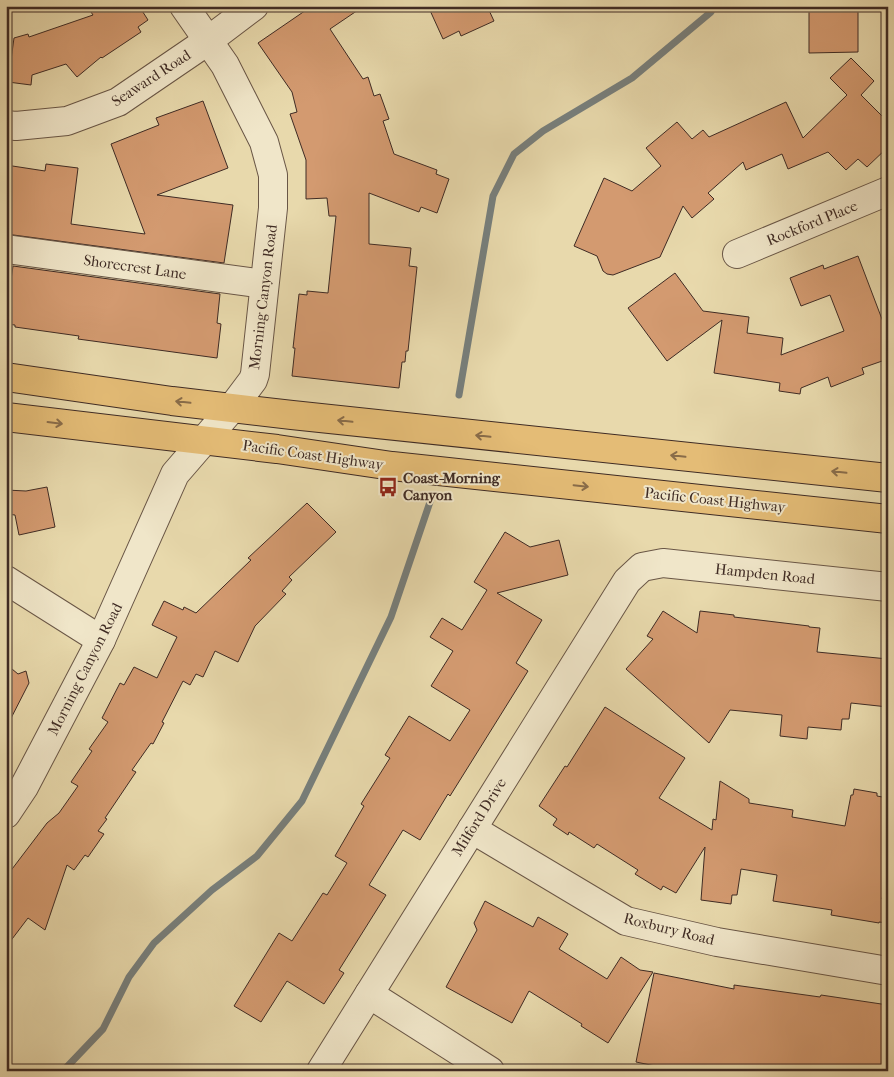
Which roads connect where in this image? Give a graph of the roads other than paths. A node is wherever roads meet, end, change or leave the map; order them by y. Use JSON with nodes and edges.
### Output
{"nodes":[{"id":1,"x":184,"y":6,"type":"edge"},
{"id":2,"x":254,"y":6,"type":"edge"},
{"id":3,"x":209,"y":40,"type":"junction"},
{"id":4,"x":6,"y":125,"type":"edge"},
{"id":5,"x":888,"y":192,"type":"edge"},
{"id":6,"x":6,"y":250,"type":"edge"},
{"id":7,"x":737,"y":254,"type":"dead end"},
{"id":8,"x":264,"y":284,"type":"junction"},
{"id":9,"x":6,"y":377,"type":"edge"},
{"id":10,"x":232,"y":408,"type":"junction"},
{"id":11,"x":6,"y":417,"type":"edge"},
{"id":12,"x":204,"y":440,"type":"junction"},
{"id":13,"x":888,"y":478,"type":"edge"},
{"id":14,"x":888,"y":519,"type":"edge"},
{"id":15,"x":642,"y":567,"type":"joint"},
{"id":16,"x":6,"y":580,"type":"edge"},
{"id":17,"x":888,"y":587,"type":"edge"},
{"id":18,"x":101,"y":640,"type":"junction"},
{"id":19,"x":6,"y":814,"type":"edge"},
{"id":20,"x":472,"y":830,"type":"junction"},
{"id":21,"x":888,"y":971,"type":"edge"},
{"id":22,"x":369,"y":994,"type":"junction"},
{"id":23,"x":321,"y":1071,"type":"edge"},
{"id":24,"x":490,"y":1071,"type":"edge"}],
"edges":[{"from":1,"to":3,"type":"street","name":"Morning Canyon Road"},
{"from":2,"to":3,"type":"street","name":"Seaward Road"},
{"from":3,"to":4,"type":"street","name":"Seaward Road"},
{"from":3,"to":8,"type":"street","name":"Morning Canyon Road"},
{"from":5,"to":7,"type":"street","name":"Rockford Place"},
{"from":6,"to":8,"type":"street","name":"Shorecrest Lane"},
{"from":8,"to":10,"type":"street","name":"Morning Canyon Road"},
{"from":10,"to":9,"type":"highway","one_way":true},
{"from":10,"to":12,"type":"street","name":"Morning Canyon Road"},
{"from":13,"to":10,"type":"highway","one_way":true},
{"from":11,"to":12,"type":"highway","name":"Pacific Coast Highway","one_way":true},
{"from":12,"to":14,"type":"highway","name":"Pacific Coast Highway","one_way":true},
{"from":12,"to":18,"type":"street","name":"Morning Canyon Road"},
{"from":15,"to":17,"type":"street","name":"Hampden Road"},
{"from":15,"to":20,"type":"street","name":"Milford Drive"},
{"from":16,"to":18,"type":"street"},
{"from":18,"to":19,"type":"street","name":"Morning Canyon Road"},
{"from":20,"to":21,"type":"street","name":"Roxbury Road"},
{"from":20,"to":22,"type":"street","name":"Milford Drive"},
{"from":22,"to":23,"type":"street","name":"Milford Drive"},
{"from":22,"to":24,"type":"street"}]}
